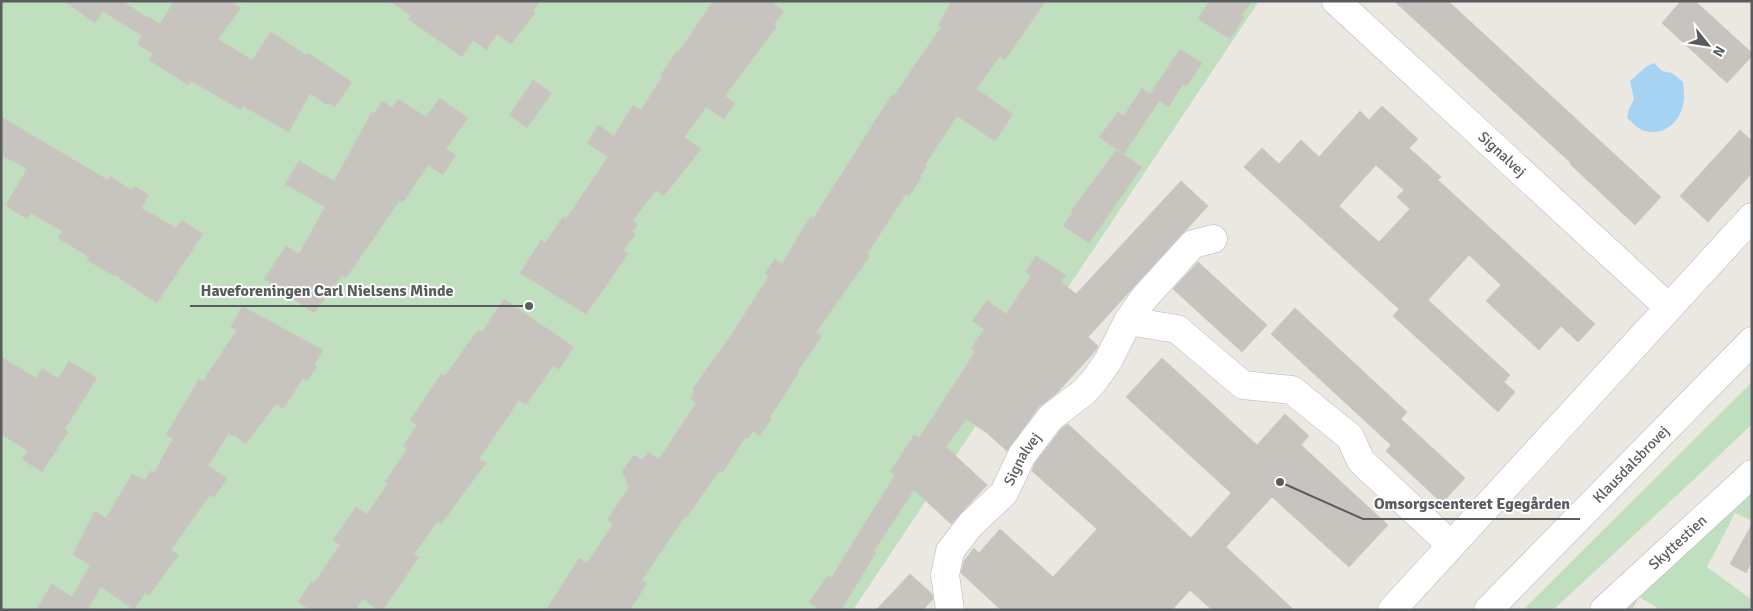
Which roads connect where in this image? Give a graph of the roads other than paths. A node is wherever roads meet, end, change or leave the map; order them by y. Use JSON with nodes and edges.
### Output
{"nodes":[{"id":1,"x":1336,"y":1,"type":"edge"},
{"id":2,"x":1752,"y":217,"type":"edge"},
{"id":3,"x":1213,"y":239,"type":"dead end"},
{"id":4,"x":1668,"y":307,"type":"junction"},
{"id":5,"x":1128,"y":321,"type":"junction"},
{"id":6,"x":1752,"y":340,"type":"edge"},
{"id":7,"x":1752,"y":474,"type":"edge"},
{"id":8,"x":1451,"y":545,"type":"junction"},
{"id":9,"x":950,"y":610,"type":"edge"},
{"id":10,"x":1392,"y":610,"type":"edge"},
{"id":11,"x":1488,"y":610,"type":"edge"},
{"id":12,"x":1604,"y":610,"type":"edge"}],
"edges":[{"from":1,"to":4,"type":"street","name":"Signalvej"},
{"from":2,"to":4,"type":"street"},
{"from":3,"to":5,"type":"street","name":"Signalvej"},
{"from":4,"to":8,"type":"street"},
{"from":5,"to":8,"type":"street"},
{"from":5,"to":9,"type":"street","name":"Signalvej"},
{"from":6,"to":11,"type":"street","name":"Klausdalsbrovej"},
{"from":7,"to":12,"type":"street","name":"Skyttestien"},
{"from":8,"to":10,"type":"street"}]}
